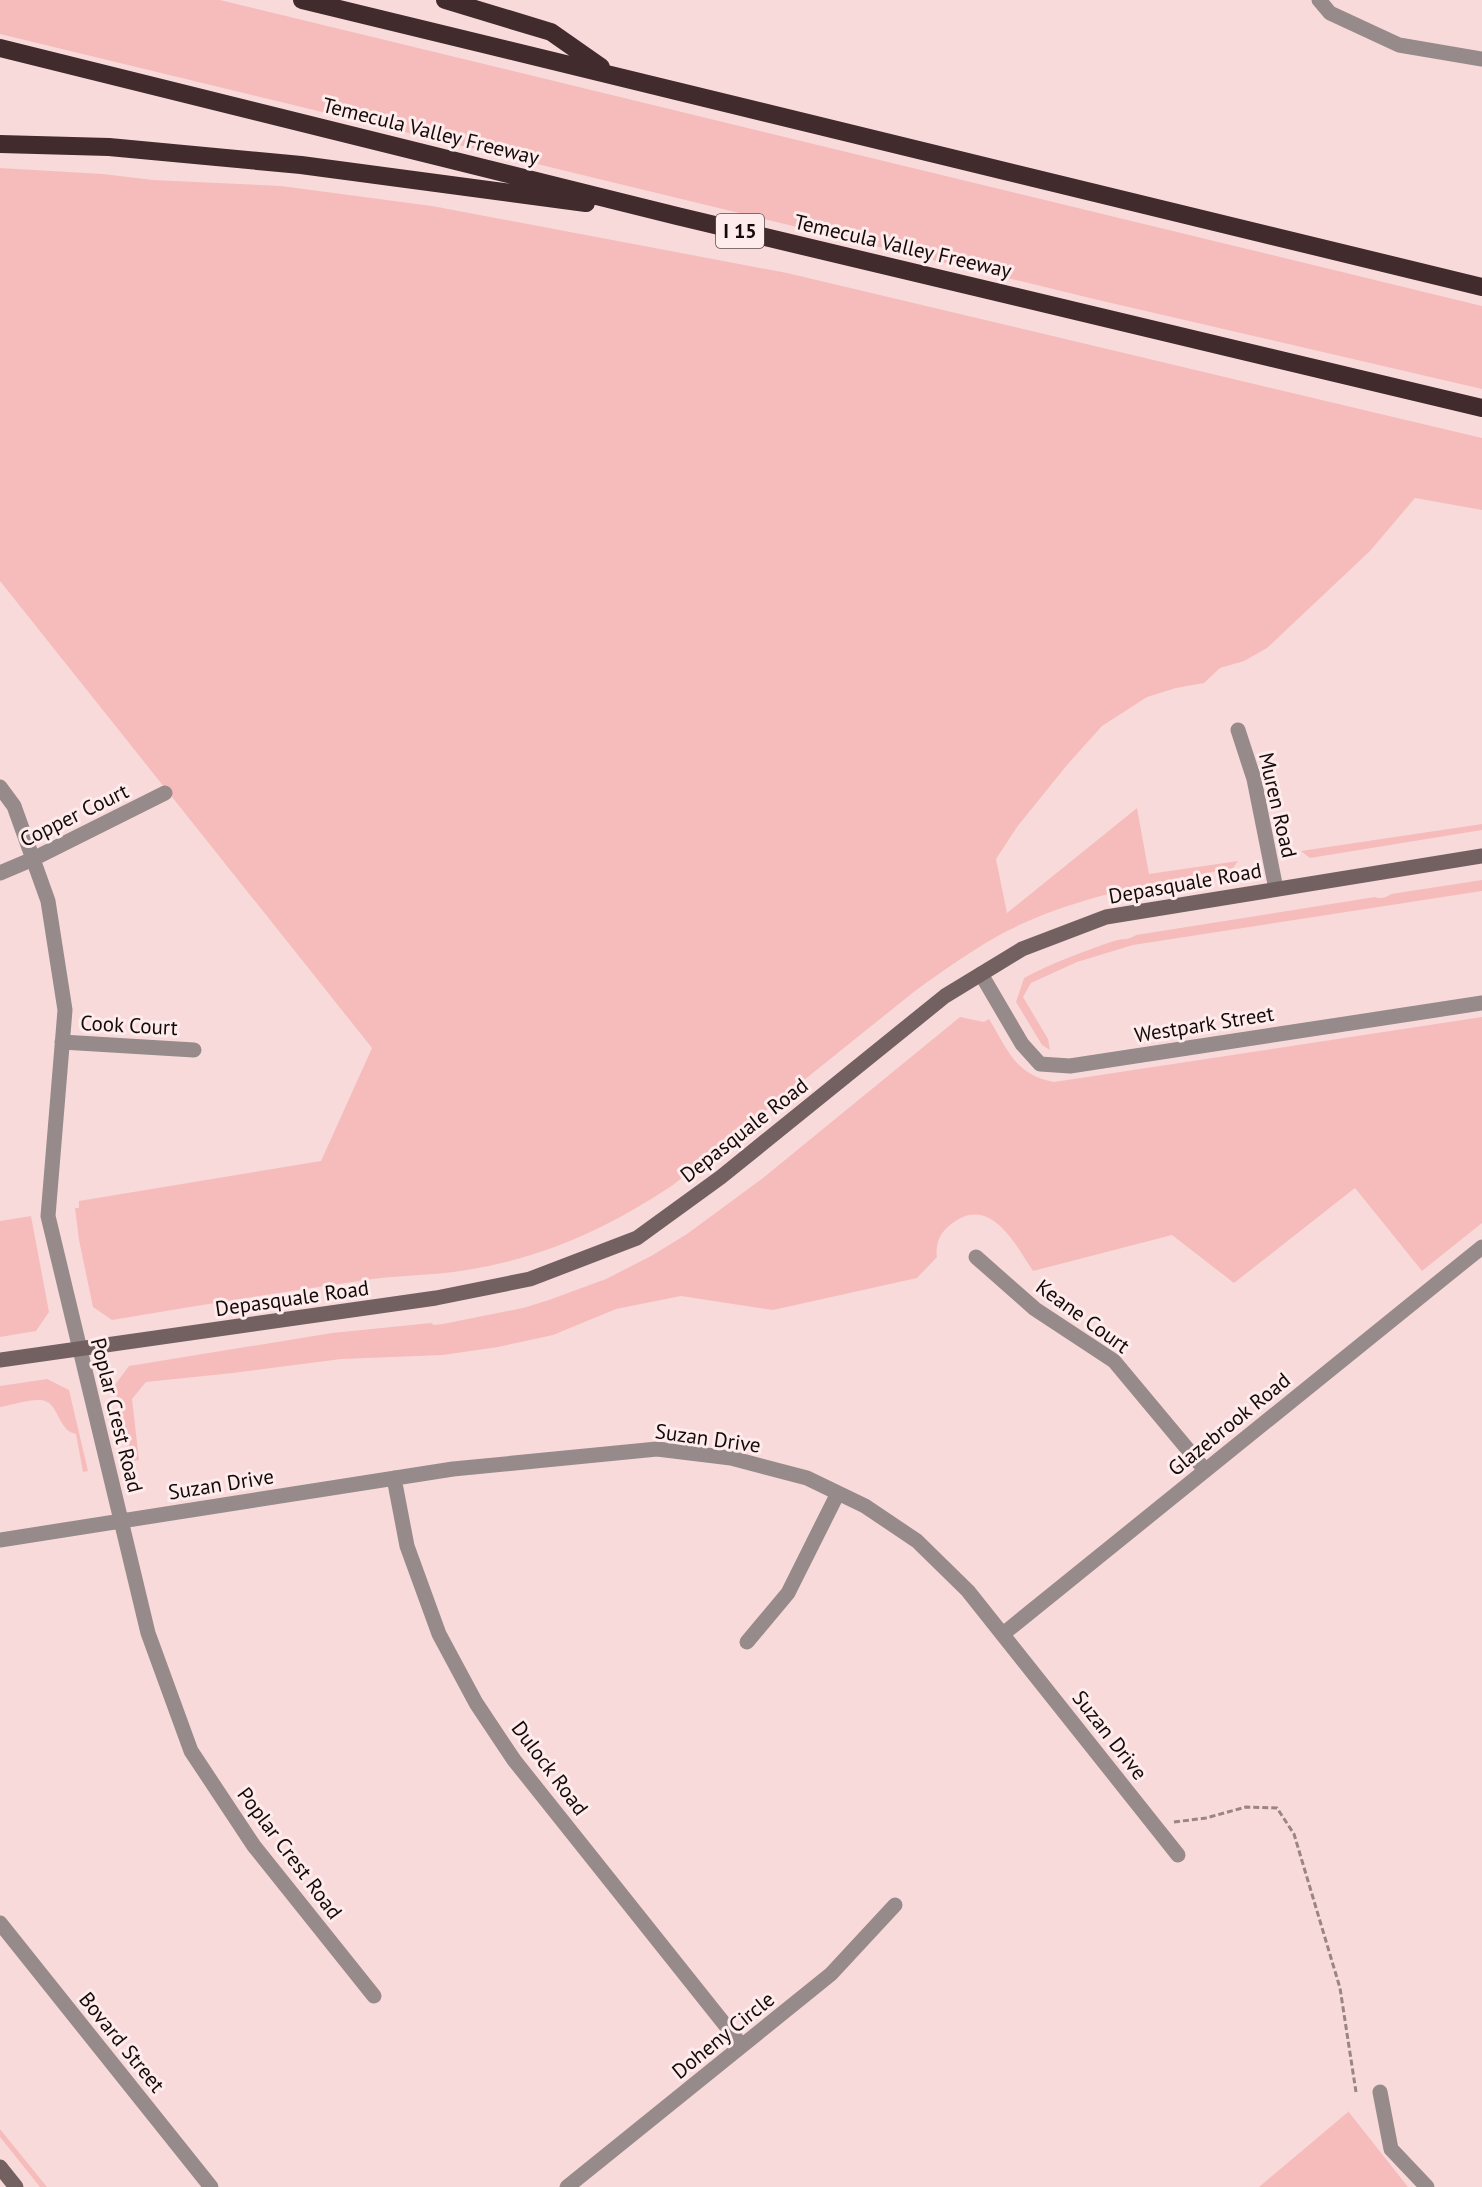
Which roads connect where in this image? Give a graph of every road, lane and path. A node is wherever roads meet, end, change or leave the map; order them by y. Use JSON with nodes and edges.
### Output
{"nodes":[{"id":1,"x":302,"y":0,"type":"edge"},
{"id":2,"x":445,"y":0,"type":"edge"},
{"id":3,"x":1319,"y":0,"type":"edge"},
{"id":4,"x":0,"y":48,"type":"edge"},
{"id":5,"x":1482,"y":59,"type":"edge"},
{"id":6,"x":610,"y":74,"type":"junction"},
{"id":7,"x":0,"y":144,"type":"edge"},
{"id":8,"x":677,"y":216,"type":"junction"},
{"id":9,"x":1482,"y":287,"type":"edge"},
{"id":10,"x":1482,"y":408,"type":"edge"},
{"id":11,"x":1238,"y":730,"type":"dead end"},
{"id":12,"x":0,"y":787,"type":"edge"},
{"id":13,"x":165,"y":793,"type":"dead end"},
{"id":14,"x":1482,"y":856,"type":"edge"},
{"id":15,"x":33,"y":859,"type":"junction"},
{"id":16,"x":0,"y":873,"type":"edge"},
{"id":17,"x":1276,"y":890,"type":"junction"},
{"id":18,"x":981,"y":974,"type":"junction"},
{"id":19,"x":1482,"y":1003,"type":"edge"},
{"id":20,"x":62,"y":1042,"type":"junction"},
{"id":21,"x":194,"y":1050,"type":"dead end"},
{"id":22,"x":1482,"y":1247,"type":"edge"},
{"id":23,"x":976,"y":1257,"type":"dead end"},
{"id":24,"x":79,"y":1349,"type":"junction"},
{"id":25,"x":0,"y":1360,"type":"edge"},
{"id":26,"x":1205,"y":1470,"type":"junction"},
{"id":27,"x":394,"y":1478,"type":"junction"},
{"id":28,"x":838,"y":1493,"type":"junction"},
{"id":29,"x":121,"y":1521,"type":"junction"},
{"id":30,"x":0,"y":1540,"type":"edge"},
{"id":31,"x":1003,"y":1634,"type":"junction"},
{"id":32,"x":747,"y":1642,"type":"dead end"},
{"id":33,"x":1154,"y":1824,"type":"junction"},
{"id":34,"x":1178,"y":1855,"type":"dead end"},
{"id":35,"x":895,"y":1905,"type":"dead end"},
{"id":36,"x":0,"y":1923,"type":"edge"},
{"id":37,"x":374,"y":1996,"type":"dead end"},
{"id":38,"x":742,"y":2046,"type":"junction"},
{"id":39,"x":1380,"y":2091,"type":"dead end"},
{"id":40,"x":1356,"y":2092,"type":"dead end"},
{"id":41,"x":0,"y":2167,"type":"edge"},
{"id":42,"x":16,"y":2187,"type":"edge"},
{"id":43,"x":211,"y":2187,"type":"edge"},
{"id":44,"x":567,"y":2187,"type":"edge"},
{"id":45,"x":1427,"y":2187,"type":"edge"}],
"edges":[{"from":1,"to":6,"type":"highway"},
{"from":2,"to":6,"type":"highway"},
{"from":3,"to":5,"type":"street"},
{"from":4,"to":8,"type":"highway","name":"Temecula Valley Freeway","number":"I 15"},
{"from":6,"to":9,"type":"highway"},
{"from":7,"to":8,"type":"highway"},
{"from":8,"to":10,"type":"highway","name":"Temecula Valley Freeway","number":"I 15"},
{"from":11,"to":17,"type":"street","name":"Muren Road"},
{"from":12,"to":15,"type":"street","name":"Poplar Crest Road"},
{"from":13,"to":15,"type":"street","name":"Copper Court"},
{"from":14,"to":17,"type":"street","name":"Depasquale Road"},
{"from":15,"to":16,"type":"street","name":"Copper Court"},
{"from":15,"to":20,"type":"street","name":"Poplar Crest Road"},
{"from":17,"to":18,"type":"street","name":"Depasquale Road"},
{"from":18,"to":19,"type":"street","name":"Westpark Street"},
{"from":18,"to":24,"type":"street","name":"Depasquale Road"},
{"from":20,"to":21,"type":"street","name":"Cook Court"},
{"from":20,"to":24,"type":"street","name":"Poplar Crest Road"},
{"from":22,"to":26,"type":"street","name":"Glazebrook Road"},
{"from":23,"to":26,"type":"street","name":"Keane Court"},
{"from":24,"to":25,"type":"street","name":"Depasquale Road"},
{"from":24,"to":29,"type":"street","name":"Poplar Crest Road"},
{"from":26,"to":31,"type":"street","name":"Glazebrook Road"},
{"from":27,"to":28,"type":"street","name":"Suzan Drive"},
{"from":27,"to":29,"type":"street","name":"Suzan Drive"},
{"from":27,"to":38,"type":"street","name":"Dulock Road"},
{"from":28,"to":31,"type":"street","name":"Suzan Drive"},
{"from":28,"to":32,"type":"street"},
{"from":29,"to":30,"type":"street","name":"Suzan Drive"},
{"from":29,"to":37,"type":"street","name":"Poplar Crest Road"},
{"from":31,"to":33,"type":"street","name":"Suzan Drive"},
{"from":33,"to":34,"type":"street","name":"Suzan Drive"},
{"from":33,"to":40,"type":"path"},
{"from":35,"to":38,"type":"street","name":"Doheny Circle"},
{"from":36,"to":43,"type":"street","name":"Bovard Street"},
{"from":38,"to":44,"type":"street","name":"Doheny Circle"},
{"from":39,"to":45,"type":"street"},
{"from":41,"to":42,"type":"street"}]}
